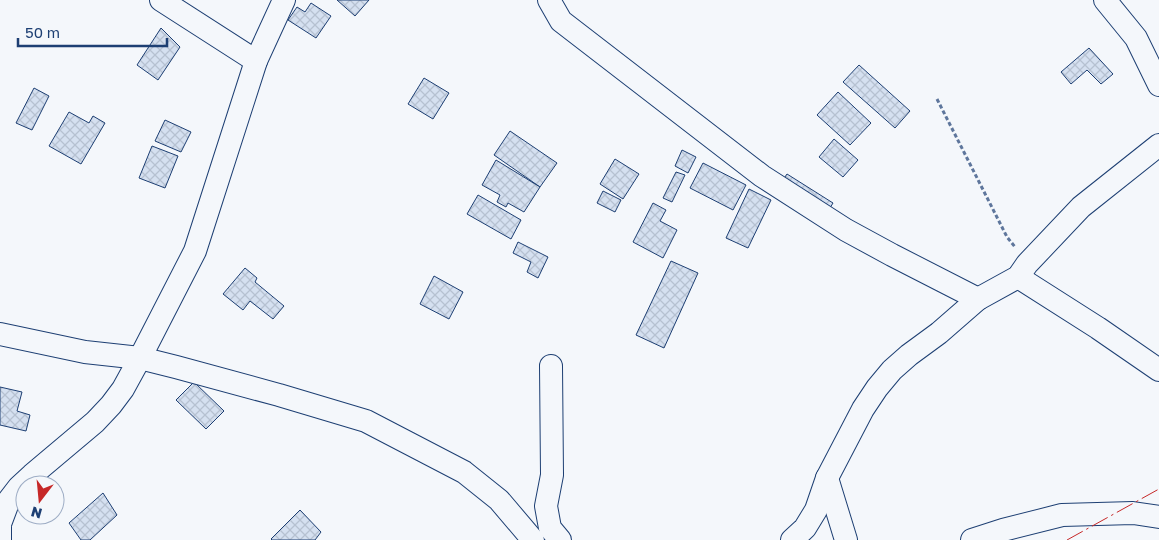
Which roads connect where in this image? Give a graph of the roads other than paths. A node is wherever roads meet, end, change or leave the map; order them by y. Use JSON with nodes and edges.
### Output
{"nodes":[{"id":1,"x":161,"y":0,"type":"edge"},
{"id":2,"x":284,"y":0,"type":"edge"},
{"id":3,"x":549,"y":0,"type":"edge"},
{"id":4,"x":1105,"y":0,"type":"edge"},
{"id":5,"x":256,"y":61,"type":"junction"},
{"id":6,"x":1159,"y":85,"type":"edge"},
{"id":7,"x":1159,"y":145,"type":"edge"},
{"id":8,"x":1023,"y":270,"type":"junction"},
{"id":9,"x":978,"y":298,"type":"junction"},
{"id":10,"x":0,"y":334,"type":"edge"},
{"id":11,"x":140,"y":358,"type":"junction"},
{"id":12,"x":550,"y":366,"type":"dead end"},
{"id":13,"x":1159,"y":370,"type":"edge"},
{"id":14,"x":827,"y":478,"type":"junction"},
{"id":15,"x":1159,"y":517,"type":"edge"},
{"id":16,"x":847,"y":539,"type":"edge"},
{"id":17,"x":0,"y":540,"type":"edge"},
{"id":18,"x":533,"y":540,"type":"edge"},
{"id":19,"x":560,"y":540,"type":"edge"},
{"id":20,"x":792,"y":540,"type":"edge"},
{"id":21,"x":972,"y":540,"type":"edge"}],
"edges":[{"from":1,"to":5,"type":"street"},
{"from":2,"to":5,"type":"street"},
{"from":3,"to":9,"type":"street"},
{"from":4,"to":6,"type":"street"},
{"from":5,"to":11,"type":"street"},
{"from":7,"to":8,"type":"street"},
{"from":8,"to":9,"type":"street"},
{"from":8,"to":13,"type":"street"},
{"from":9,"to":14,"type":"street"},
{"from":10,"to":11,"type":"street"},
{"from":11,"to":17,"type":"street"},
{"from":11,"to":18,"type":"street"},
{"from":12,"to":19,"type":"street"},
{"from":14,"to":16,"type":"street"},
{"from":14,"to":20,"type":"street"},
{"from":15,"to":21,"type":"street"}]}
